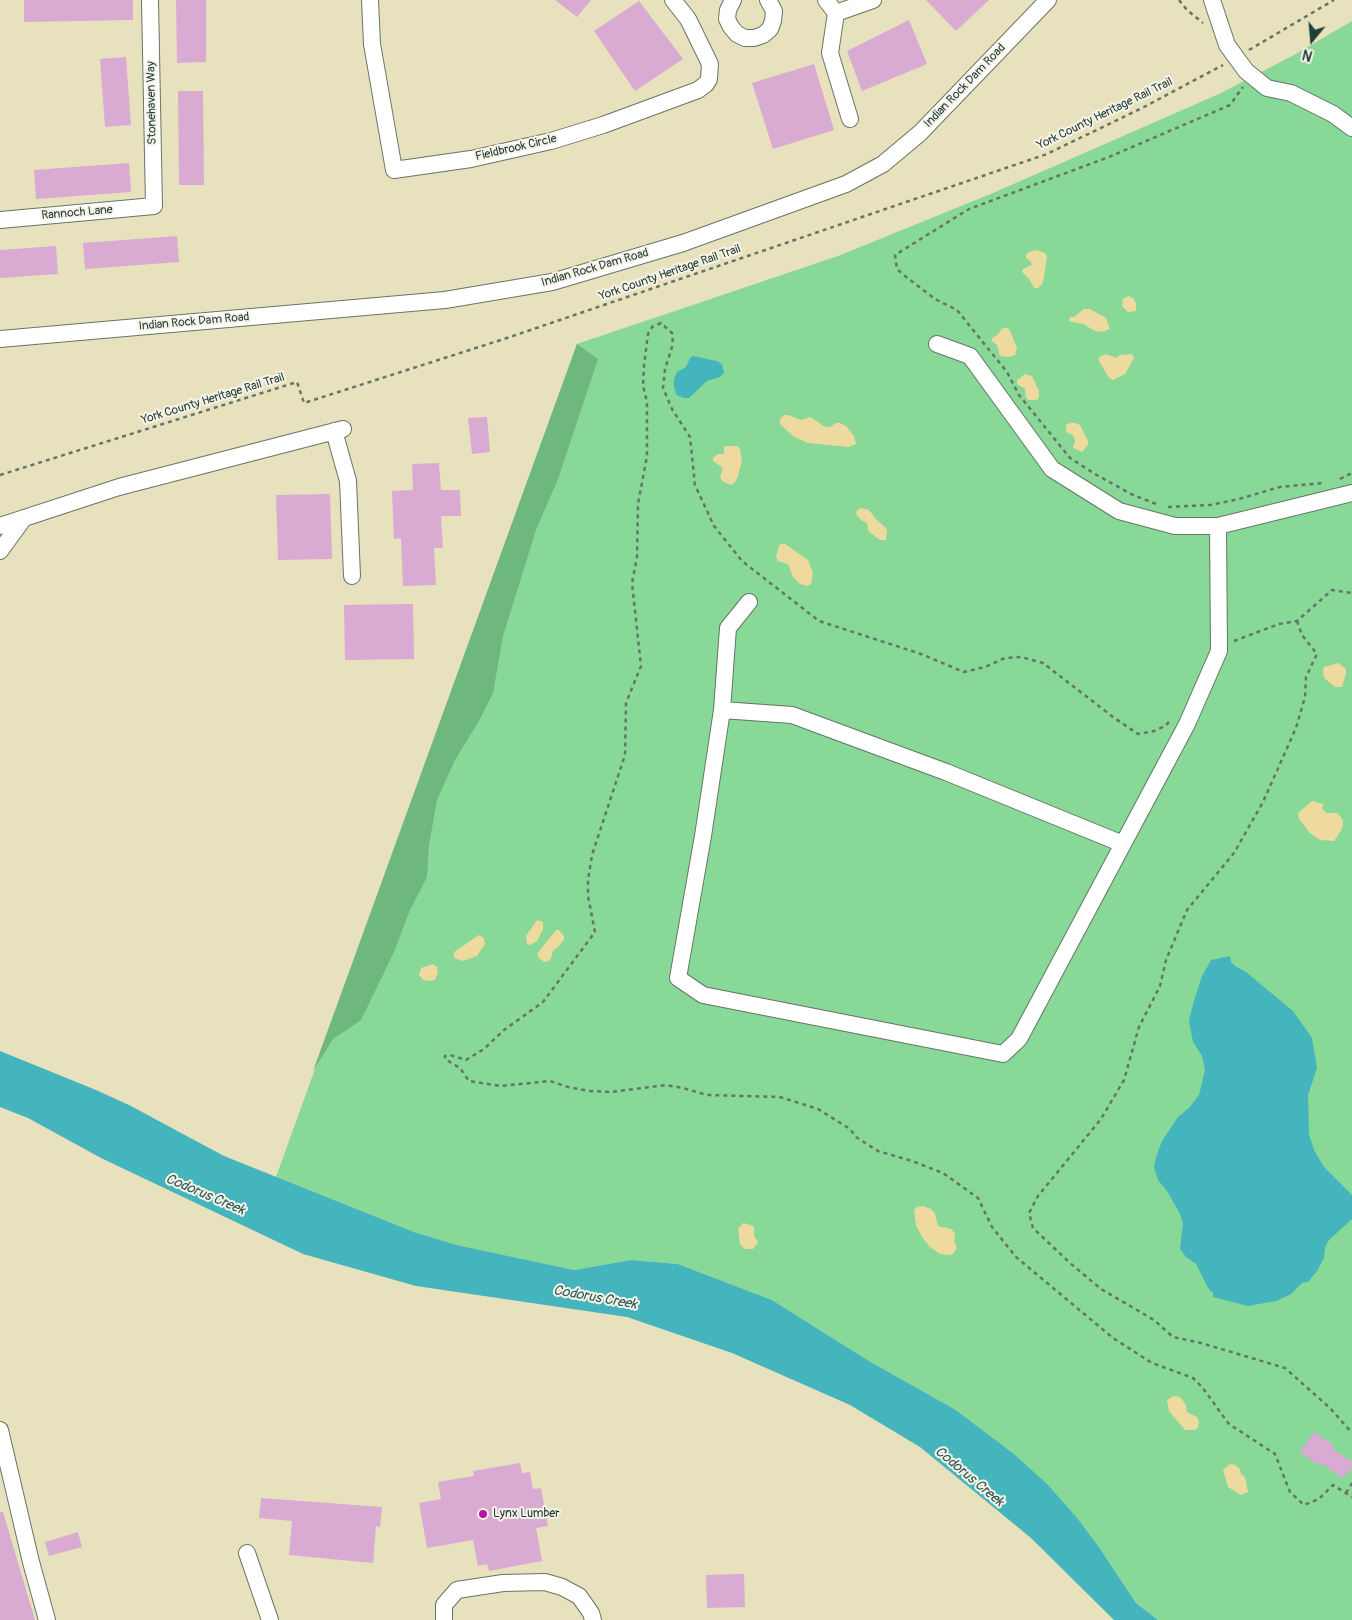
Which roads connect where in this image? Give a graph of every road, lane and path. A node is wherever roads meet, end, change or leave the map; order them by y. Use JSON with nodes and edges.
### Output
{"nodes":[{"id":1,"x":150,"y":0,"type":"edge"},
{"id":2,"x":370,"y":0,"type":"edge"},
{"id":3,"x":673,"y":0,"type":"edge"},
{"id":4,"x":732,"y":0,"type":"edge"},
{"id":5,"x":873,"y":0,"type":"edge"},
{"id":6,"x":1048,"y":0,"type":"edge"},
{"id":7,"x":1212,"y":0,"type":"edge"},
{"id":8,"x":1334,"y":0,"type":"edge"},
{"id":9,"x":771,"y":1,"type":"edge"},
{"id":10,"x":831,"y":6,"type":"edge"},
{"id":11,"x":1237,"y":60,"type":"junction"},
{"id":12,"x":850,"y":119,"type":"dead end"},
{"id":13,"x":1352,"y":128,"type":"edge"},
{"id":14,"x":154,"y":206,"type":"joint"},
{"id":15,"x":0,"y":220,"type":"edge"},
{"id":16,"x":0,"y":339,"type":"edge"},
{"id":17,"x":937,"y":344,"type":"dead end"},
{"id":18,"x":1352,"y":473,"type":"edge"},
{"id":19,"x":0,"y":475,"type":"edge"},
{"id":20,"x":1333,"y":482,"type":"dead end"},
{"id":21,"x":1324,"y":483,"type":"dead end"},
{"id":22,"x":1352,"y":493,"type":"edge"},
{"id":23,"x":1157,"y":504,"type":"dead end"},
{"id":24,"x":1166,"y":507,"type":"dead end"},
{"id":25,"x":24,"y":518,"type":"junction"},
{"id":26,"x":0,"y":526,"type":"edge"},
{"id":27,"x":1218,"y":526,"type":"junction"},
{"id":28,"x":0,"y":551,"type":"edge"},
{"id":29,"x":352,"y":576,"type":"dead end"},
{"id":30,"x":1352,"y":593,"type":"edge"},
{"id":31,"x":749,"y":602,"type":"dead end"},
{"id":32,"x":1297,"y":621,"type":"junction"},
{"id":33,"x":1218,"y":651,"type":"junction"},
{"id":34,"x":722,"y":710,"type":"junction"},
{"id":35,"x":1171,"y":721,"type":"dead end"},
{"id":36,"x":1122,"y":844,"type":"junction"},
{"id":37,"x":0,"y":1430,"type":"edge"},
{"id":38,"x":1352,"y":1433,"type":"edge"},
{"id":39,"x":1352,"y":1483,"type":"edge"},
{"id":40,"x":1346,"y":1493,"type":"junction"},
{"id":41,"x":1352,"y":1497,"type":"edge"},
{"id":42,"x":246,"y":1553,"type":"dead end"},
{"id":43,"x":47,"y":1620,"type":"edge"},
{"id":44,"x":270,"y":1620,"type":"edge"},
{"id":45,"x":444,"y":1620,"type":"edge"},
{"id":46,"x":593,"y":1620,"type":"edge"}],
"edges":[{"from":1,"to":14,"type":"street","name":"Stonehaven Way"},
{"from":2,"to":3,"type":"street","name":"Fieldbrook Circle"},
{"from":4,"to":9,"type":"street"},
{"from":5,"to":10,"type":"street"},
{"from":6,"to":16,"type":"street","name":"Indian Rock Dam Road"},
{"from":7,"to":11,"type":"street"},
{"from":8,"to":11,"type":"path","name":"York County Heritage Rail Trail"},
{"from":10,"to":12,"type":"street"},
{"from":11,"to":13,"type":"street"},
{"from":11,"to":19,"type":"path","name":"York County Heritage Rail Trail"},
{"from":11,"to":23,"type":"path"},
{"from":14,"to":15,"type":"street","name":"Rannoch Lane"},
{"from":17,"to":27,"type":"street"},
{"from":18,"to":20,"type":"path"},
{"from":21,"to":24,"type":"path"},
{"from":22,"to":27,"type":"street"},
{"from":25,"to":26,"type":"street"},
{"from":25,"to":28,"type":"street"},
{"from":25,"to":29,"type":"street"},
{"from":27,"to":33,"type":"street"},
{"from":30,"to":32,"type":"path"},
{"from":31,"to":34,"type":"street"},
{"from":32,"to":33,"type":"path"},
{"from":32,"to":38,"type":"path"},
{"from":33,"to":36,"type":"street"},
{"from":34,"to":36,"type":"street"},
{"from":34,"to":36,"type":"street"},
{"from":35,"to":40,"type":"path"},
{"from":37,"to":43,"type":"street"},
{"from":39,"to":40,"type":"path"},
{"from":40,"to":41,"type":"path"},
{"from":42,"to":44,"type":"street"},
{"from":45,"to":46,"type":"street"}]}
